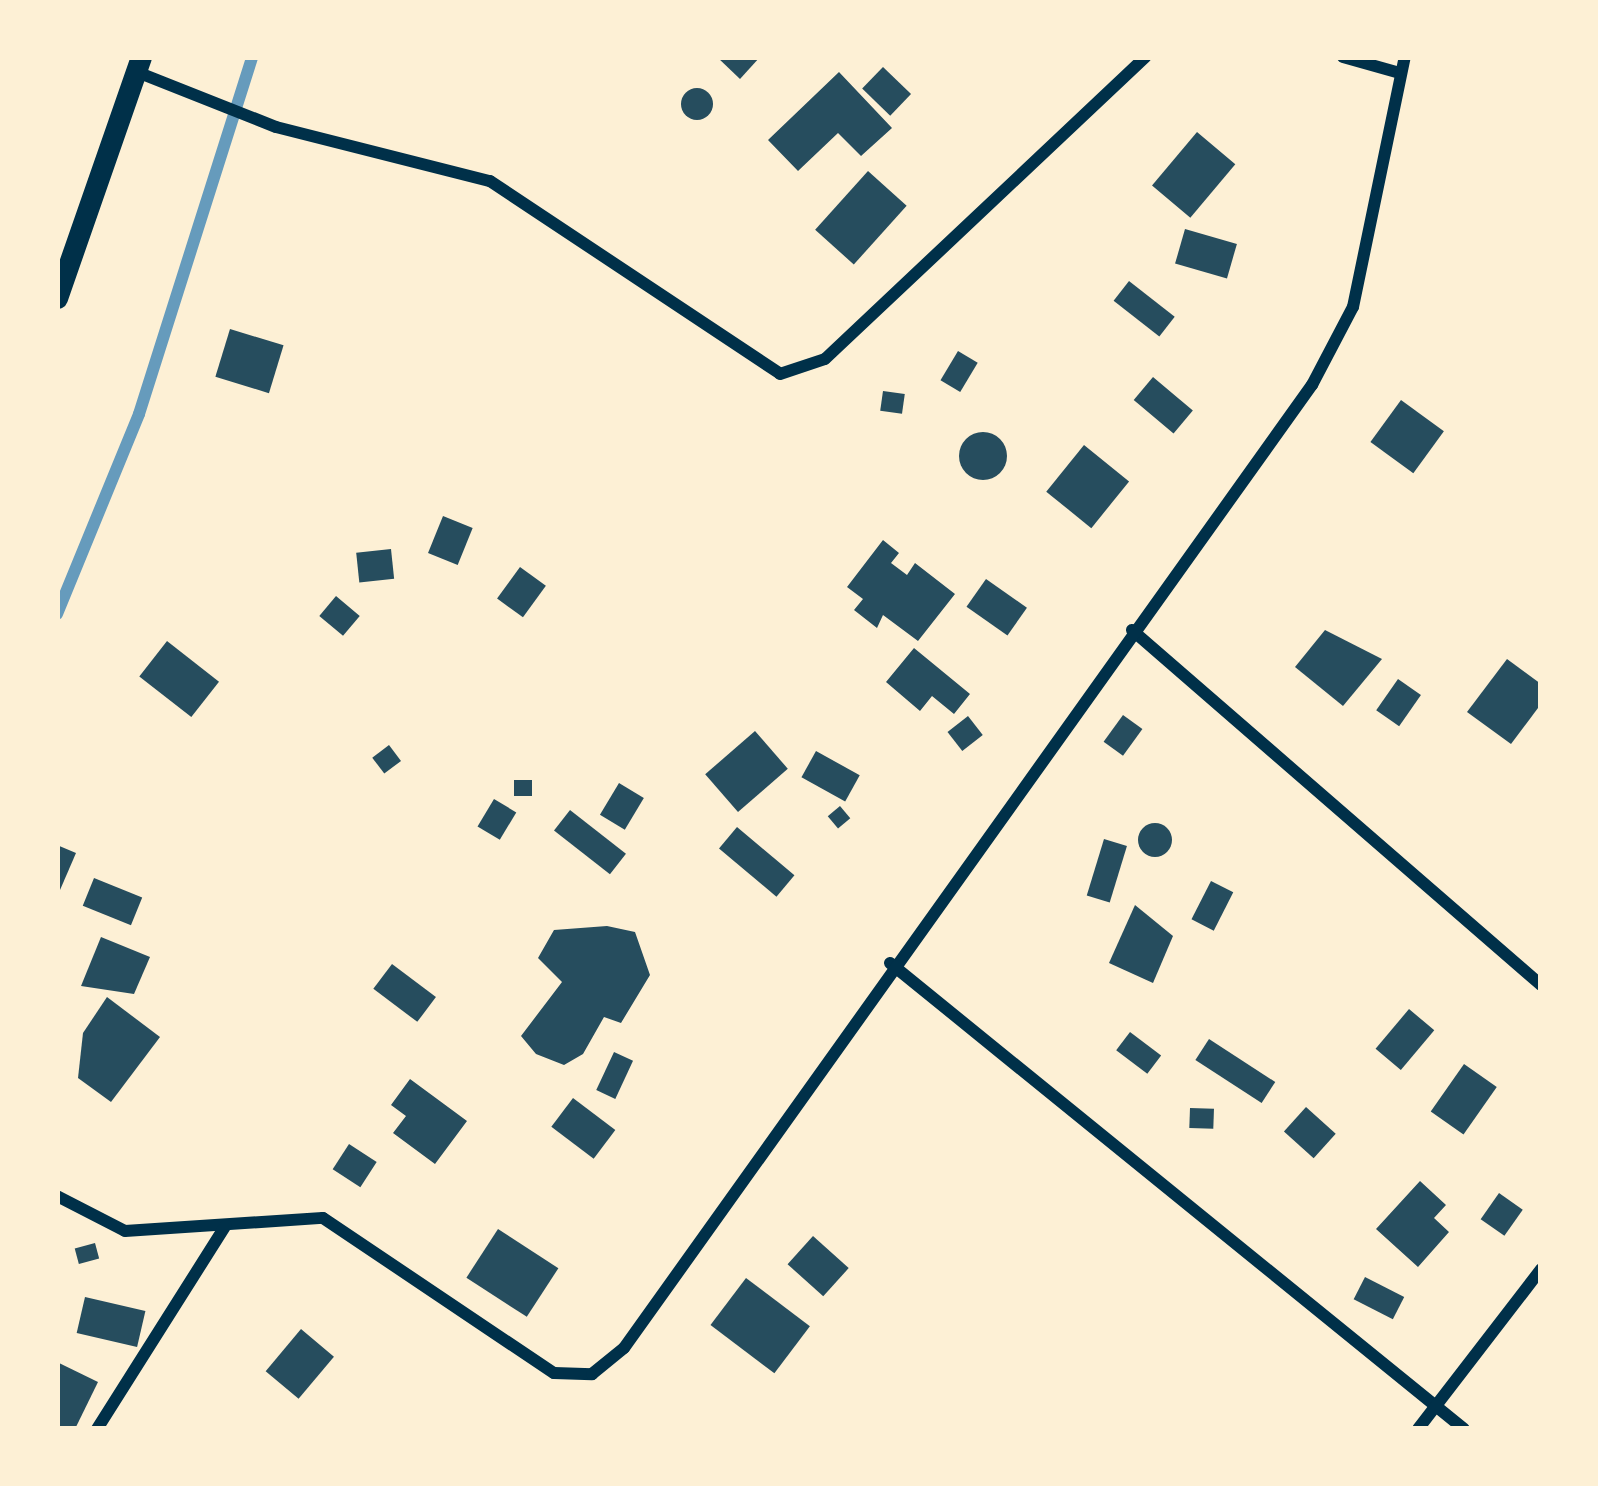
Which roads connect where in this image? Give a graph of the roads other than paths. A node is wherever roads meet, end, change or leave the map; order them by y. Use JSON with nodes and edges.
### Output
{"nodes":[{"id":1,"x":1145,"y":57,"type":"edge"},
{"id":2,"x":1343,"y":57,"type":"edge"},
{"id":3,"x":1405,"y":57,"type":"edge"},
{"id":4,"x":139,"y":64,"type":"edge"},
{"id":5,"x":1400,"y":74,"type":"junction"},
{"id":6,"x":57,"y":298,"type":"edge"},
{"id":7,"x":1132,"y":630,"type":"junction"},
{"id":8,"x":890,"y":963,"type":"junction"},
{"id":9,"x":1541,"y":985,"type":"edge"},
{"id":10,"x":57,"y":1196,"type":"edge"},
{"id":11,"x":226,"y":1225,"type":"junction"},
{"id":12,"x":1541,"y":1269,"type":"edge"},
{"id":13,"x":1436,"y":1406,"type":"junction"},
{"id":14,"x":97,"y":1429,"type":"edge"},
{"id":15,"x":1418,"y":1429,"type":"edge"},
{"id":16,"x":1464,"y":1429,"type":"edge"}],
"edges":[{"from":1,"to":4,"type":"street"},
{"from":2,"to":5,"type":"street"},
{"from":3,"to":5,"type":"street"},
{"from":4,"to":6,"type":"street"},
{"from":5,"to":7,"type":"street"},
{"from":7,"to":8,"type":"street"},
{"from":7,"to":9,"type":"street"},
{"from":8,"to":11,"type":"street"},
{"from":8,"to":13,"type":"street"},
{"from":10,"to":11,"type":"street"},
{"from":11,"to":14,"type":"street"},
{"from":12,"to":13,"type":"street"},
{"from":13,"to":15,"type":"street"},
{"from":13,"to":16,"type":"street"}]}
